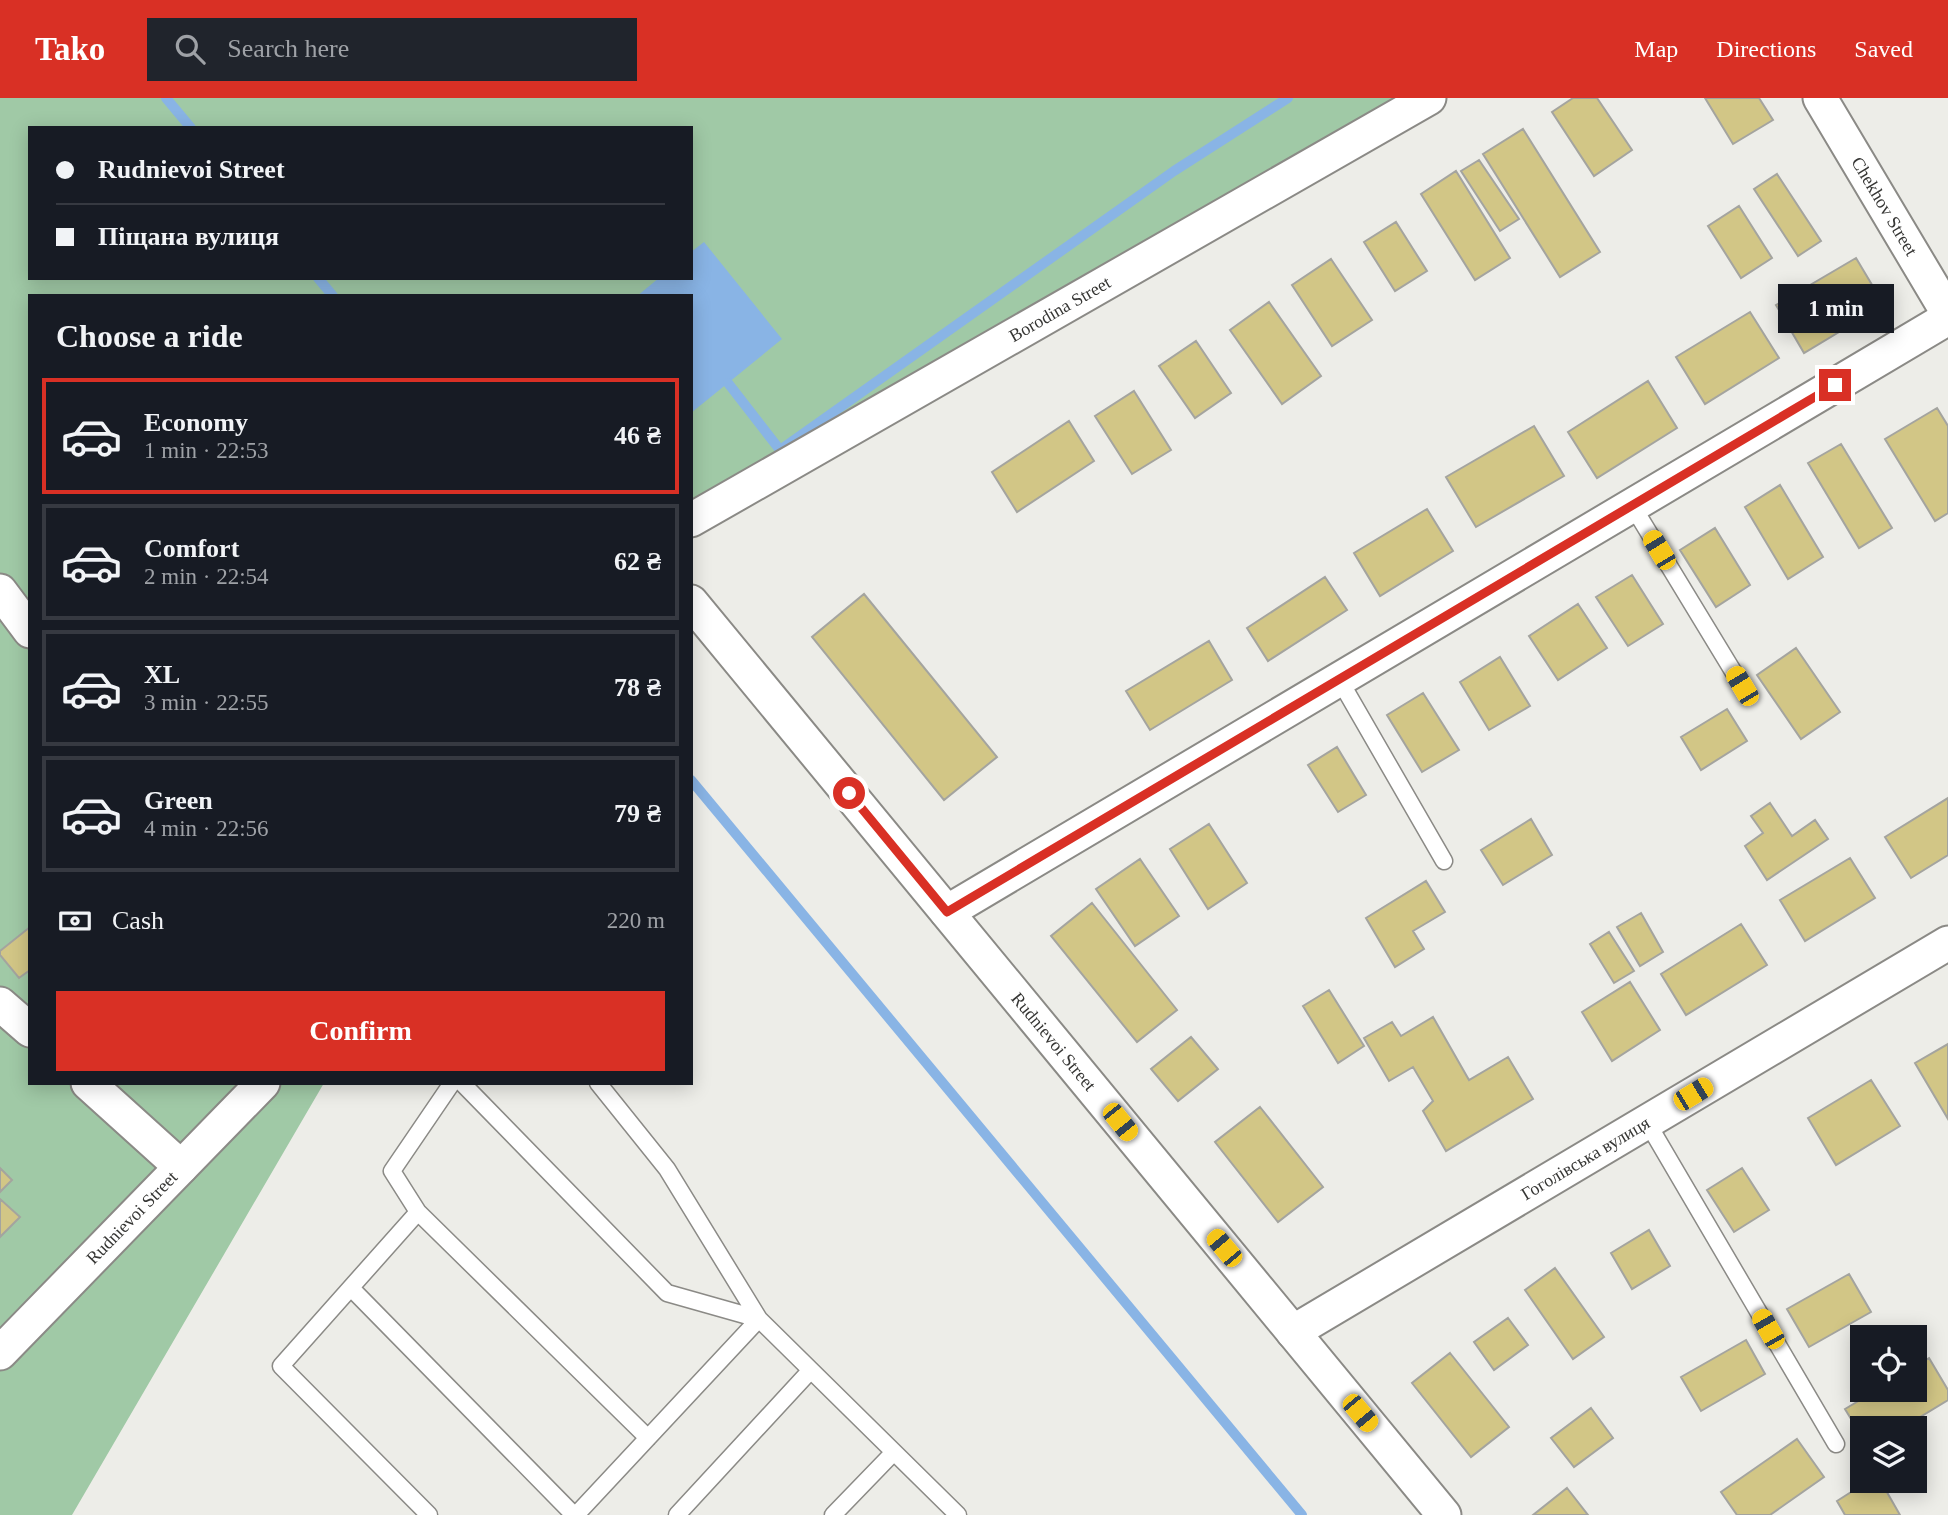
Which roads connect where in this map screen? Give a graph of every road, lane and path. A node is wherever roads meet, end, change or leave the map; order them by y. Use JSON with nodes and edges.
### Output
{"nodes":[{"id":1,"x":1429,"y":98,"type":"edge"},
{"id":2,"x":1820,"y":98,"type":"edge"},
{"id":3,"x":1948,"y":316,"type":"edge"},
{"id":4,"x":1632,"y":505,"type":"junction"},
{"id":5,"x":693,"y":519,"type":"edge"},
{"id":6,"x":0,"y":590,"type":"edge"},
{"id":7,"x":693,"y":604,"type":"edge"},
{"id":8,"x":28,"y":628,"type":"edge"},
{"id":9,"x":1339,"y":679,"type":"junction"},
{"id":10,"x":1742,"y":686,"type":"dead end"},
{"id":11,"x":1444,"y":861,"type":"dead end"},
{"id":12,"x":947,"y":912,"type":"junction"},
{"id":13,"x":1948,"y":944,"type":"edge"},
{"id":14,"x":0,"y":1003,"type":"edge"},
{"id":15,"x":28,"y":1028,"type":"edge"},
{"id":16,"x":90,"y":1085,"type":"edge"},
{"id":17,"x":261,"y":1085,"type":"edge"},
{"id":18,"x":451,"y":1085,"type":"edge"},
{"id":19,"x":464,"y":1085,"type":"edge"},
{"id":20,"x":600,"y":1085,"type":"edge"},
{"id":21,"x":1647,"y":1122,"type":"junction"},
{"id":22,"x":181,"y":1167,"type":"junction"},
{"id":23,"x":418,"y":1212,"type":"junction"},
{"id":24,"x":351,"y":1287,"type":"junction"},
{"id":25,"x":758,"y":1320,"type":"junction"},
{"id":26,"x":1293,"y":1332,"type":"junction"},
{"id":27,"x":0,"y":1353,"type":"edge"},
{"id":28,"x":810,"y":1371,"type":"junction"},
{"id":29,"x":648,"y":1438,"type":"junction"},
{"id":30,"x":1836,"y":1444,"type":"dead end"},
{"id":31,"x":894,"y":1452,"type":"junction"},
{"id":32,"x":429,"y":1515,"type":"edge"},
{"id":33,"x":575,"y":1515,"type":"edge"},
{"id":34,"x":677,"y":1515,"type":"edge"},
{"id":35,"x":833,"y":1515,"type":"edge"},
{"id":36,"x":958,"y":1515,"type":"edge"},
{"id":37,"x":1444,"y":1515,"type":"edge"}],
"edges":[{"from":1,"to":5,"type":"street","name":"Borodina Street"},
{"from":2,"to":3,"type":"street","name":"Chekhov Street"},
{"from":3,"to":4,"type":"street"},
{"from":4,"to":9,"type":"street"},
{"from":4,"to":10,"type":"lane"},
{"from":6,"to":8,"type":"street"},
{"from":7,"to":12,"type":"street","name":"Rudnievoi Street"},
{"from":9,"to":11,"type":"lane"},
{"from":9,"to":12,"type":"street"},
{"from":12,"to":26,"type":"street","name":"Rudnievoi Street"},
{"from":13,"to":21,"type":"street","name":"Гоголівська вулиця"},
{"from":14,"to":15,"type":"street"},
{"from":16,"to":22,"type":"street"},
{"from":17,"to":22,"type":"street","name":"Rudnievoi Street"},
{"from":18,"to":23,"type":"lane"},
{"from":19,"to":25,"type":"lane"},
{"from":20,"to":25,"type":"lane"},
{"from":21,"to":26,"type":"street","name":"Гоголівська вулиця"},
{"from":21,"to":30,"type":"lane"},
{"from":22,"to":27,"type":"street","name":"Rudnievoi Street"},
{"from":23,"to":24,"type":"lane"},
{"from":23,"to":29,"type":"lane"},
{"from":24,"to":32,"type":"lane"},
{"from":24,"to":33,"type":"lane"},
{"from":25,"to":28,"type":"lane"},
{"from":25,"to":29,"type":"lane"},
{"from":26,"to":37,"type":"street","name":"Rudnievoi Street"},
{"from":28,"to":31,"type":"lane"},
{"from":28,"to":34,"type":"lane"},
{"from":29,"to":33,"type":"lane"},
{"from":31,"to":35,"type":"lane"},
{"from":31,"to":36,"type":"lane"}]}
